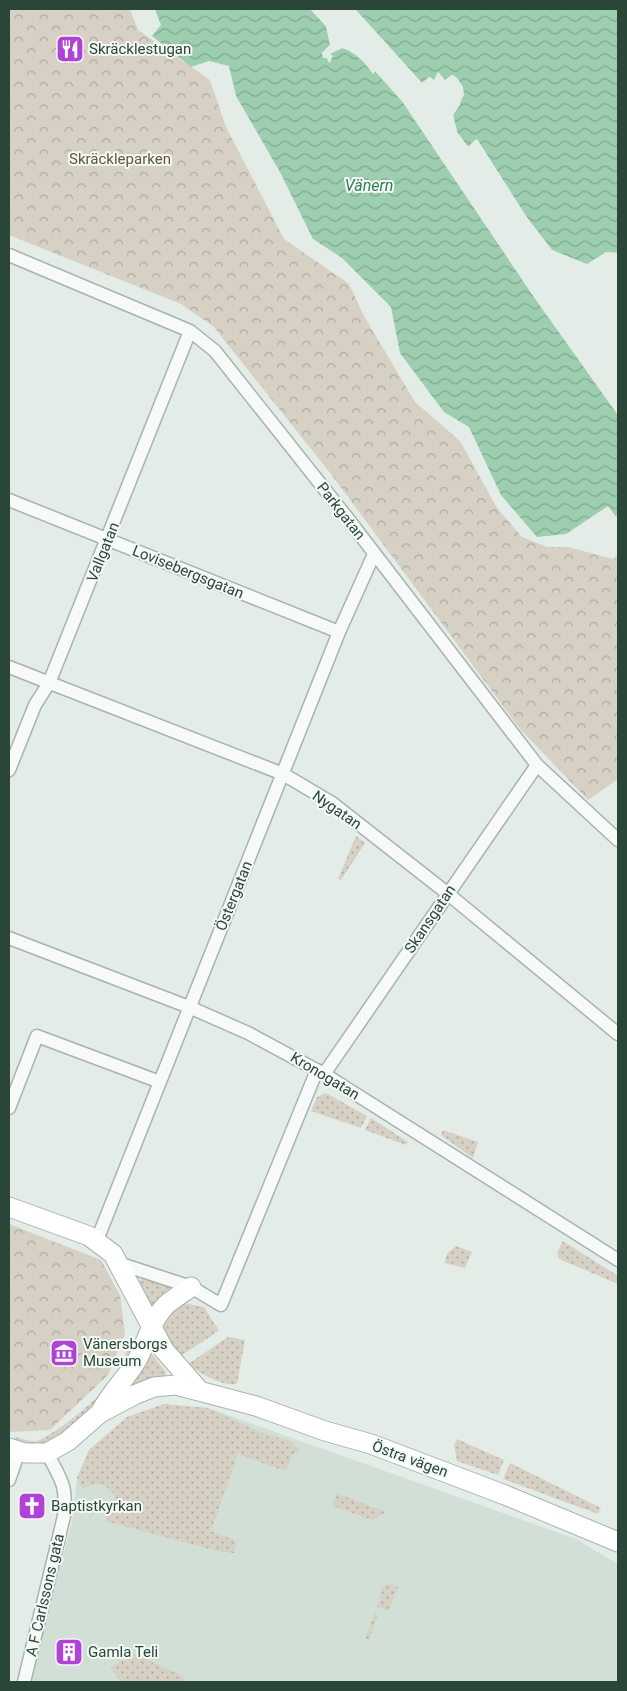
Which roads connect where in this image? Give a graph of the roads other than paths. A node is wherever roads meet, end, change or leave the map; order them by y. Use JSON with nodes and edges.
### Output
{"nodes":[{"id":1,"x":9,"y":255,"type":"edge"},
{"id":2,"x":190,"y":331,"type":"junction"},
{"id":3,"x":9,"y":500,"type":"edge"},
{"id":4,"x":108,"y":540,"type":"junction"},
{"id":5,"x":374,"y":554,"type":"junction"},
{"id":6,"x":340,"y":632,"type":"junction"},
{"id":7,"x":9,"y":667,"type":"edge"},
{"id":8,"x":49,"y":683,"type":"junction"},
{"id":9,"x":537,"y":765,"type":"junction"},
{"id":10,"x":9,"y":770,"type":"edge"},
{"id":11,"x":283,"y":774,"type":"junction"},
{"id":12,"x":618,"y":840,"type":"edge"},
{"id":13,"x":447,"y":893,"type":"junction"},
{"id":14,"x":9,"y":938,"type":"edge"},
{"id":15,"x":189,"y":1007,"type":"junction"},
{"id":16,"x":618,"y":1034,"type":"edge"},
{"id":17,"x":321,"y":1072,"type":"junction"},
{"id":18,"x":160,"y":1082,"type":"junction"},
{"id":19,"x":9,"y":1108,"type":"edge"},
{"id":20,"x":9,"y":1207,"type":"edge"},
{"id":21,"x":97,"y":1240,"type":"junction"},
{"id":22,"x":618,"y":1260,"type":"edge"},
{"id":23,"x":121,"y":1264,"type":"junction"},
{"id":24,"x":191,"y":1288,"type":"junction"},
{"id":25,"x":151,"y":1328,"type":"junction"},
{"id":26,"x":198,"y":1389,"type":"junction"},
{"id":27,"x":100,"y":1413,"type":"junction"},
{"id":28,"x":14,"y":1449,"type":"edge"},
{"id":29,"x":47,"y":1453,"type":"junction"},
{"id":30,"x":9,"y":1480,"type":"edge"},
{"id":31,"x":618,"y":1542,"type":"edge"},
{"id":32,"x":24,"y":1682,"type":"edge"}],
"edges":[{"from":1,"to":2,"type":"street","name":"Parkgatan"},
{"from":2,"to":4,"type":"street","name":"Vallgatan"},
{"from":2,"to":5,"type":"street","name":"Parkgatan"},
{"from":3,"to":4,"type":"street","name":"Lovisebergsgatan"},
{"from":4,"to":6,"type":"street","name":"Lovisebergsgatan"},
{"from":4,"to":8,"type":"street","name":"Vallgatan"},
{"from":5,"to":6,"type":"street","name":"Östergatan"},
{"from":5,"to":9,"type":"street","name":"Parkgatan"},
{"from":6,"to":11,"type":"street","name":"Östergatan"},
{"from":7,"to":8,"type":"street","name":"Nygatan"},
{"from":8,"to":10,"type":"street","name":"Vallgatan"},
{"from":8,"to":11,"type":"street","name":"Nygatan"},
{"from":9,"to":12,"type":"street","name":"Parkgatan"},
{"from":9,"to":13,"type":"street","name":"Skansgatan"},
{"from":11,"to":13,"type":"street","name":"Nygatan"},
{"from":11,"to":15,"type":"street","name":"Östergatan"},
{"from":13,"to":16,"type":"street","name":"Nygatan"},
{"from":13,"to":17,"type":"street","name":"Skansgatan"},
{"from":14,"to":15,"type":"street","name":"Kronogatan"},
{"from":15,"to":17,"type":"street","name":"Kronogatan"},
{"from":15,"to":18,"type":"street","name":"Östergatan"},
{"from":17,"to":22,"type":"street","name":"Kronogatan"},
{"from":17,"to":24,"type":"street","name":"Skansgatan"},
{"from":18,"to":19,"type":"street"},
{"from":18,"to":21,"type":"street","name":"Östergatan"},
{"from":20,"to":21,"type":"street"},
{"from":21,"to":23,"type":"street"},
{"from":23,"to":24,"type":"street"},
{"from":23,"to":25,"type":"street"},
{"from":24,"to":25,"type":"street"},
{"from":25,"to":26,"type":"street"},
{"from":25,"to":27,"type":"street"},
{"from":26,"to":27,"type":"street","name":"Östra vägen"},
{"from":26,"to":31,"type":"street","name":"Östra vägen"},
{"from":27,"to":29,"type":"street"},
{"from":28,"to":29,"type":"street"},
{"from":28,"to":30,"type":"street"},
{"from":29,"to":32,"type":"street","name":"A F Carlssons gata"}]}
